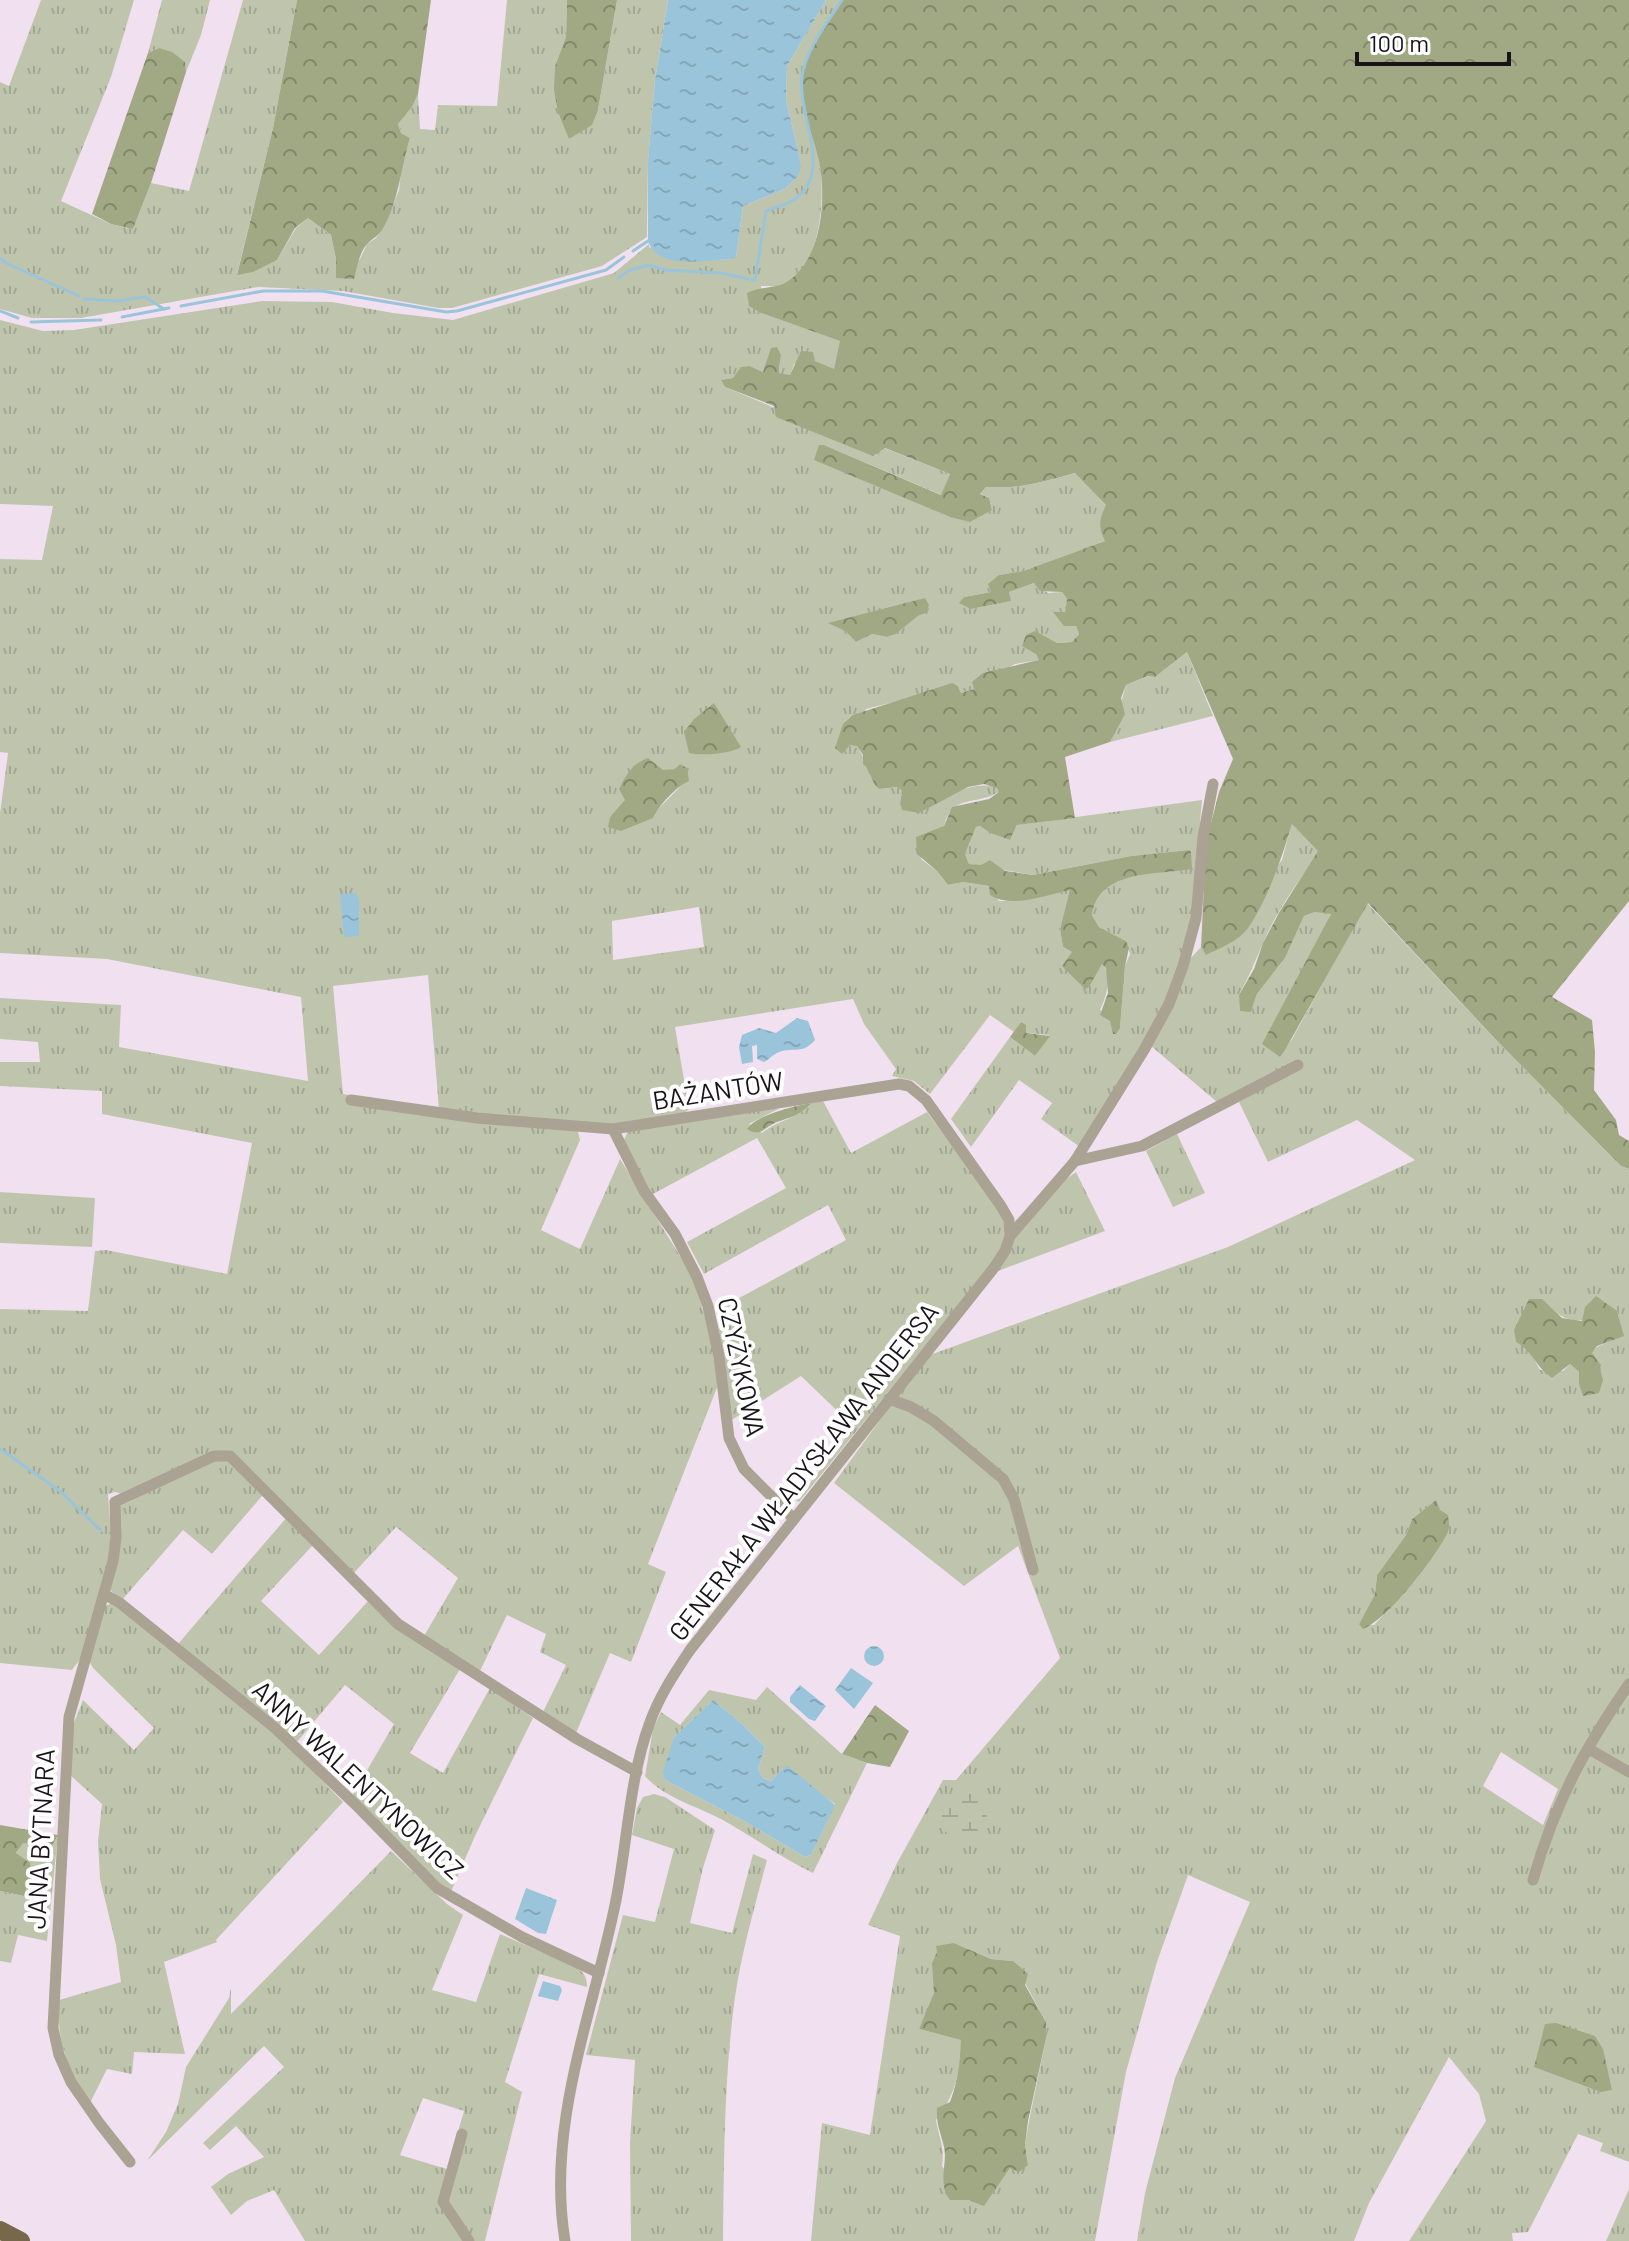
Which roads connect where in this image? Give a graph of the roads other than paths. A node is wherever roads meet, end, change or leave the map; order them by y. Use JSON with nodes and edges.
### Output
{"nodes":[{"id":1,"x":1213,"y":784,"type":"dead end"},
{"id":2,"x":1298,"y":1065,"type":"dead end"},
{"id":3,"x":351,"y":1100,"type":"dead end"},
{"id":4,"x":613,"y":1129,"type":"junction"},
{"id":5,"x":1075,"y":1161,"type":"junction"},
{"id":6,"x":1010,"y":1236,"type":"junction"},
{"id":7,"x":889,"y":1399,"type":"junction"},
{"id":8,"x":794,"y":1519,"type":"junction"},
{"id":9,"x":1033,"y":1570,"type":"dead end"},
{"id":10,"x":104,"y":1594,"type":"junction"},
{"id":11,"x":1629,"y":1684,"type":"edge"},
{"id":12,"x":1589,"y":1749,"type":"junction"},
{"id":13,"x":637,"y":1772,"type":"junction"},
{"id":14,"x":1629,"y":1772,"type":"edge"},
{"id":15,"x":1533,"y":1880,"type":"dead end"},
{"id":16,"x":599,"y":1973,"type":"junction"},
{"id":17,"x":462,"y":2134,"type":"dead end"},
{"id":18,"x":130,"y":2162,"type":"dead end"},
{"id":19,"x":0,"y":2230,"type":"edge"},
{"id":20,"x":21,"y":2241,"type":"edge"},
{"id":21,"x":469,"y":2241,"type":"edge"},
{"id":22,"x":565,"y":2241,"type":"edge"}],
"edges":[{"from":1,"to":5,"type":"street","name":"GENERAŁA WŁADYSŁAWA ANDERSA"},
{"from":2,"to":5,"type":"street"},
{"from":3,"to":4,"type":"street","name":"BAŻANTÓW"},
{"from":4,"to":6,"type":"street","name":"BAŻANTÓW"},
{"from":4,"to":8,"type":"street","name":"CZYŻYKOWA"},
{"from":5,"to":6,"type":"street","name":"GENERAŁA WŁADYSŁAWA ANDERSA"},
{"from":6,"to":7,"type":"street","name":"GENERAŁA WŁADYSŁAWA ANDERSA"},
{"from":7,"to":8,"type":"street","name":"GENERAŁA WŁADYSŁAWA ANDERSA"},
{"from":7,"to":9,"type":"street"},
{"from":8,"to":13,"type":"street","name":"GENERAŁA WŁADYSŁAWA ANDERSA"},
{"from":10,"to":13,"type":"street","name":"JANA BYTNARA"},
{"from":10,"to":16,"type":"street","name":"ANNY WALENTYNOWICZ"},
{"from":10,"to":18,"type":"street","name":"JANA BYTNARA"},
{"from":11,"to":12,"type":"street"},
{"from":12,"to":14,"type":"street"},
{"from":12,"to":15,"type":"street"},
{"from":13,"to":16,"type":"street","name":"GENERAŁA WŁADYSŁAWA ANDERSA"},
{"from":16,"to":22,"type":"street","name":"GENERAŁA WŁADYSŁAWA ANDERSA"},
{"from":17,"to":21,"type":"street"},
{"from":19,"to":20,"type":"main road"}]}
